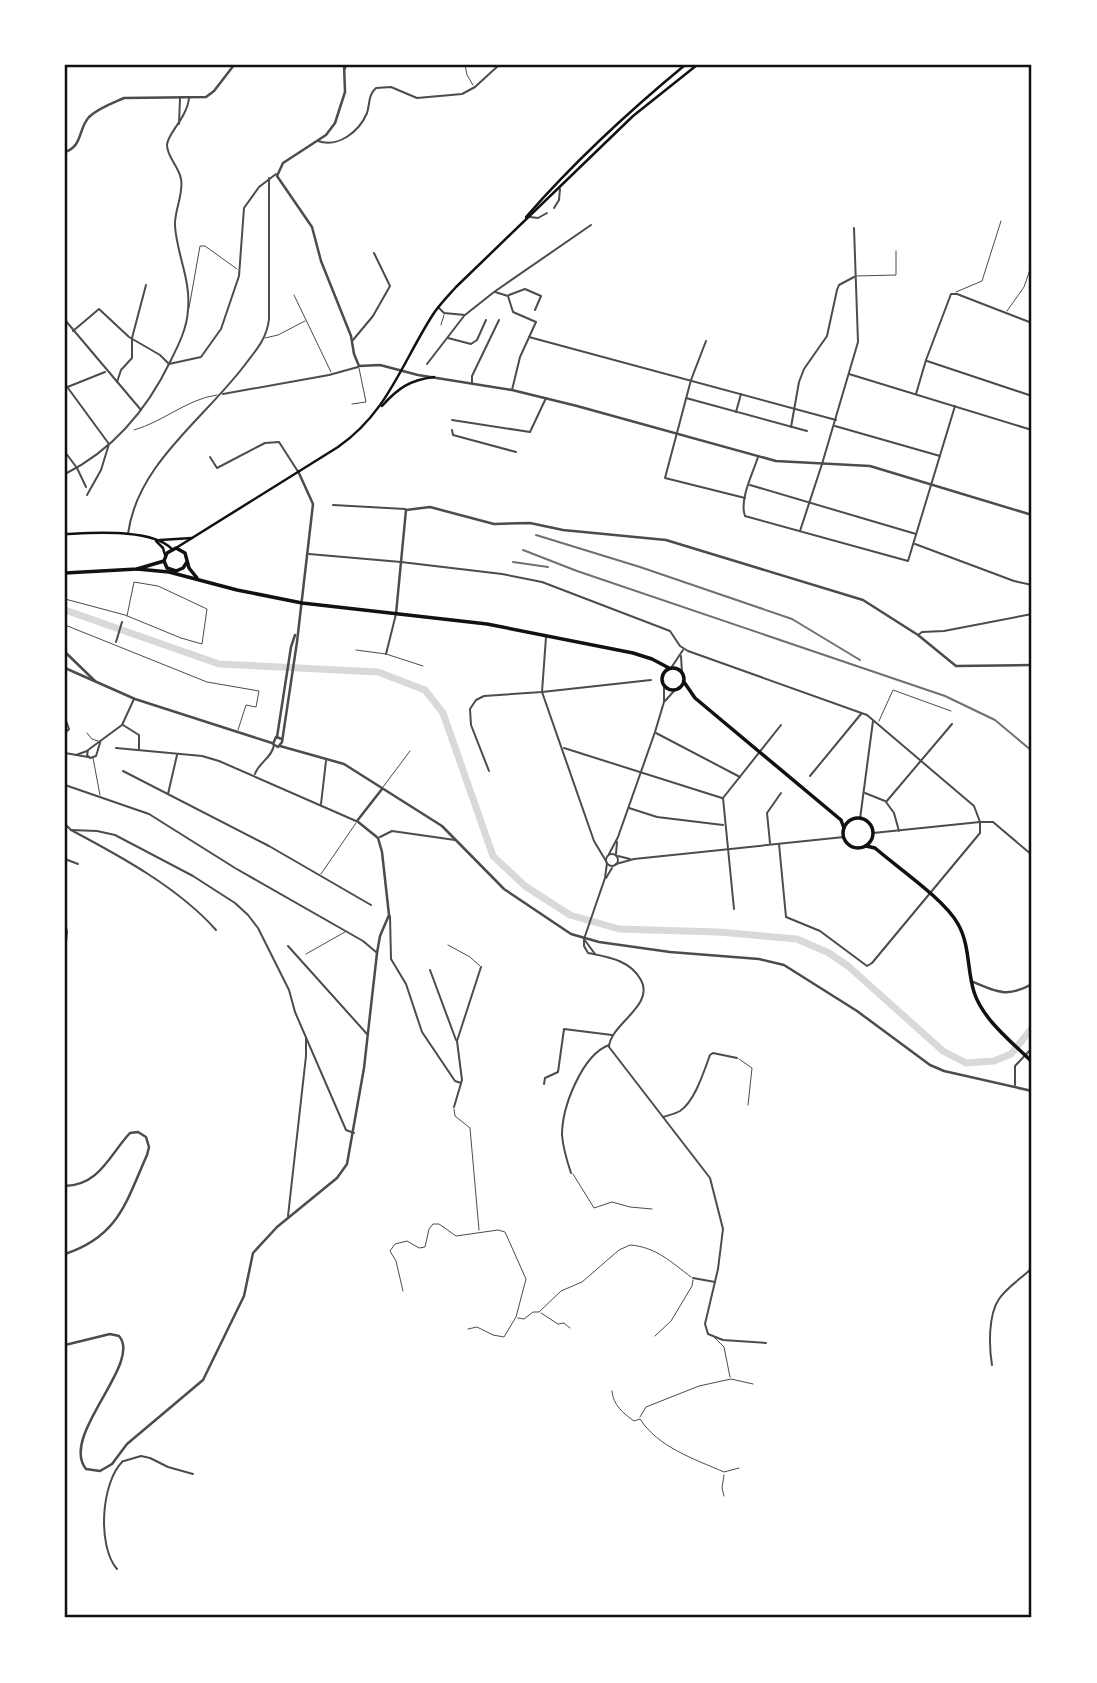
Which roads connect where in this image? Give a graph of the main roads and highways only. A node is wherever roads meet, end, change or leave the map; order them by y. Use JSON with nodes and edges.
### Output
{"nodes":[{"id":1,"x":685,"y":65,"type":"edge"},
{"id":2,"x":697,"y":65,"type":"edge"},
{"id":3,"x":508,"y":237,"type":"junction"},
{"id":4,"x":434,"y":377,"type":"road end"},
{"id":5,"x":375,"y":414,"type":"junction"},
{"id":6,"x":65,"y":534,"type":"edge"},
{"id":7,"x":195,"y":538,"type":"junction"},
{"id":8,"x":153,"y":539,"type":"junction"},
{"id":9,"x":160,"y":540,"type":"junction"},
{"id":10,"x":174,"y":549,"type":"junction"},
{"id":11,"x":185,"y":553,"type":"junction"},
{"id":12,"x":165,"y":558,"type":"junction"},
{"id":13,"x":187,"y":559,"type":"junction"},
{"id":14,"x":145,"y":567,"type":"junction"},
{"id":15,"x":137,"y":569,"type":"junction"},
{"id":16,"x":170,"y":570,"type":"junction"},
{"id":17,"x":176,"y":571,"type":"junction"},
{"id":18,"x":65,"y":573,"type":"edge"},
{"id":19,"x":199,"y":579,"type":"junction"},
{"id":20,"x":656,"y":662,"type":"junction"},
{"id":21,"x":670,"y":668,"type":"junction"},
{"id":22,"x":662,"y":676,"type":"junction"},
{"id":23,"x":684,"y":682,"type":"junction"},
{"id":24,"x":674,"y":690,"type":"junction"},
{"id":25,"x":695,"y":698,"type":"junction"},
{"id":26,"x":854,"y":819,"type":"junction"},
{"id":27,"x":841,"y":820,"type":"junction"},
{"id":28,"x":844,"y":828,"type":"junction"},
{"id":29,"x":873,"y":835,"type":"junction"},
{"id":30,"x":866,"y":846,"type":"junction"},
{"id":31,"x":875,"y":848,"type":"junction"},
{"id":32,"x":1031,"y":1061,"type":"edge"}],
"edges":[{"from":1,"to":3,"type":"main road"},
{"from":2,"to":3,"type":"main road"},
{"from":3,"to":5,"type":"main road"},
{"from":4,"to":5,"type":"main road"},
{"from":5,"to":7,"type":"main road"},
{"from":6,"to":8,"type":"main road"},
{"from":7,"to":9,"type":"main road"},
{"from":7,"to":10,"type":"main road"},
{"from":7,"to":11,"type":"main road"},
{"from":8,"to":9,"type":"main road"},
{"from":8,"to":12,"type":"main road"},
{"from":9,"to":10,"type":"main road"},
{"from":10,"to":11,"type":"main road"},
{"from":10,"to":12,"type":"main road"},
{"from":11,"to":13,"type":"main road"},
{"from":12,"to":14,"type":"main road"},
{"from":12,"to":16,"type":"main road"},
{"from":13,"to":17,"type":"main road"},
{"from":13,"to":19,"type":"main road"},
{"from":14,"to":15,"type":"main road"},
{"from":14,"to":16,"type":"main road"},
{"from":15,"to":18,"type":"main road"},
{"from":15,"to":19,"type":"main road"},
{"from":16,"to":17,"type":"main road"},
{"from":17,"to":19,"type":"main road"},
{"from":19,"to":20,"type":"main road"},
{"from":20,"to":21,"type":"main road"},
{"from":20,"to":22,"type":"main road"},
{"from":21,"to":22,"type":"main road"},
{"from":21,"to":23,"type":"main road"},
{"from":22,"to":24,"type":"main road"},
{"from":23,"to":24,"type":"main road"},
{"from":23,"to":25,"type":"main road"},
{"from":24,"to":25,"type":"main road"},
{"from":25,"to":27,"type":"main road"},
{"from":26,"to":27,"type":"main road"},
{"from":26,"to":28,"type":"main road"},
{"from":26,"to":29,"type":"main road"},
{"from":27,"to":28,"type":"main road"},
{"from":28,"to":30,"type":"main road"},
{"from":29,"to":30,"type":"main road"},
{"from":29,"to":31,"type":"main road"},
{"from":30,"to":31,"type":"main road"},
{"from":31,"to":32,"type":"main road"}]}
